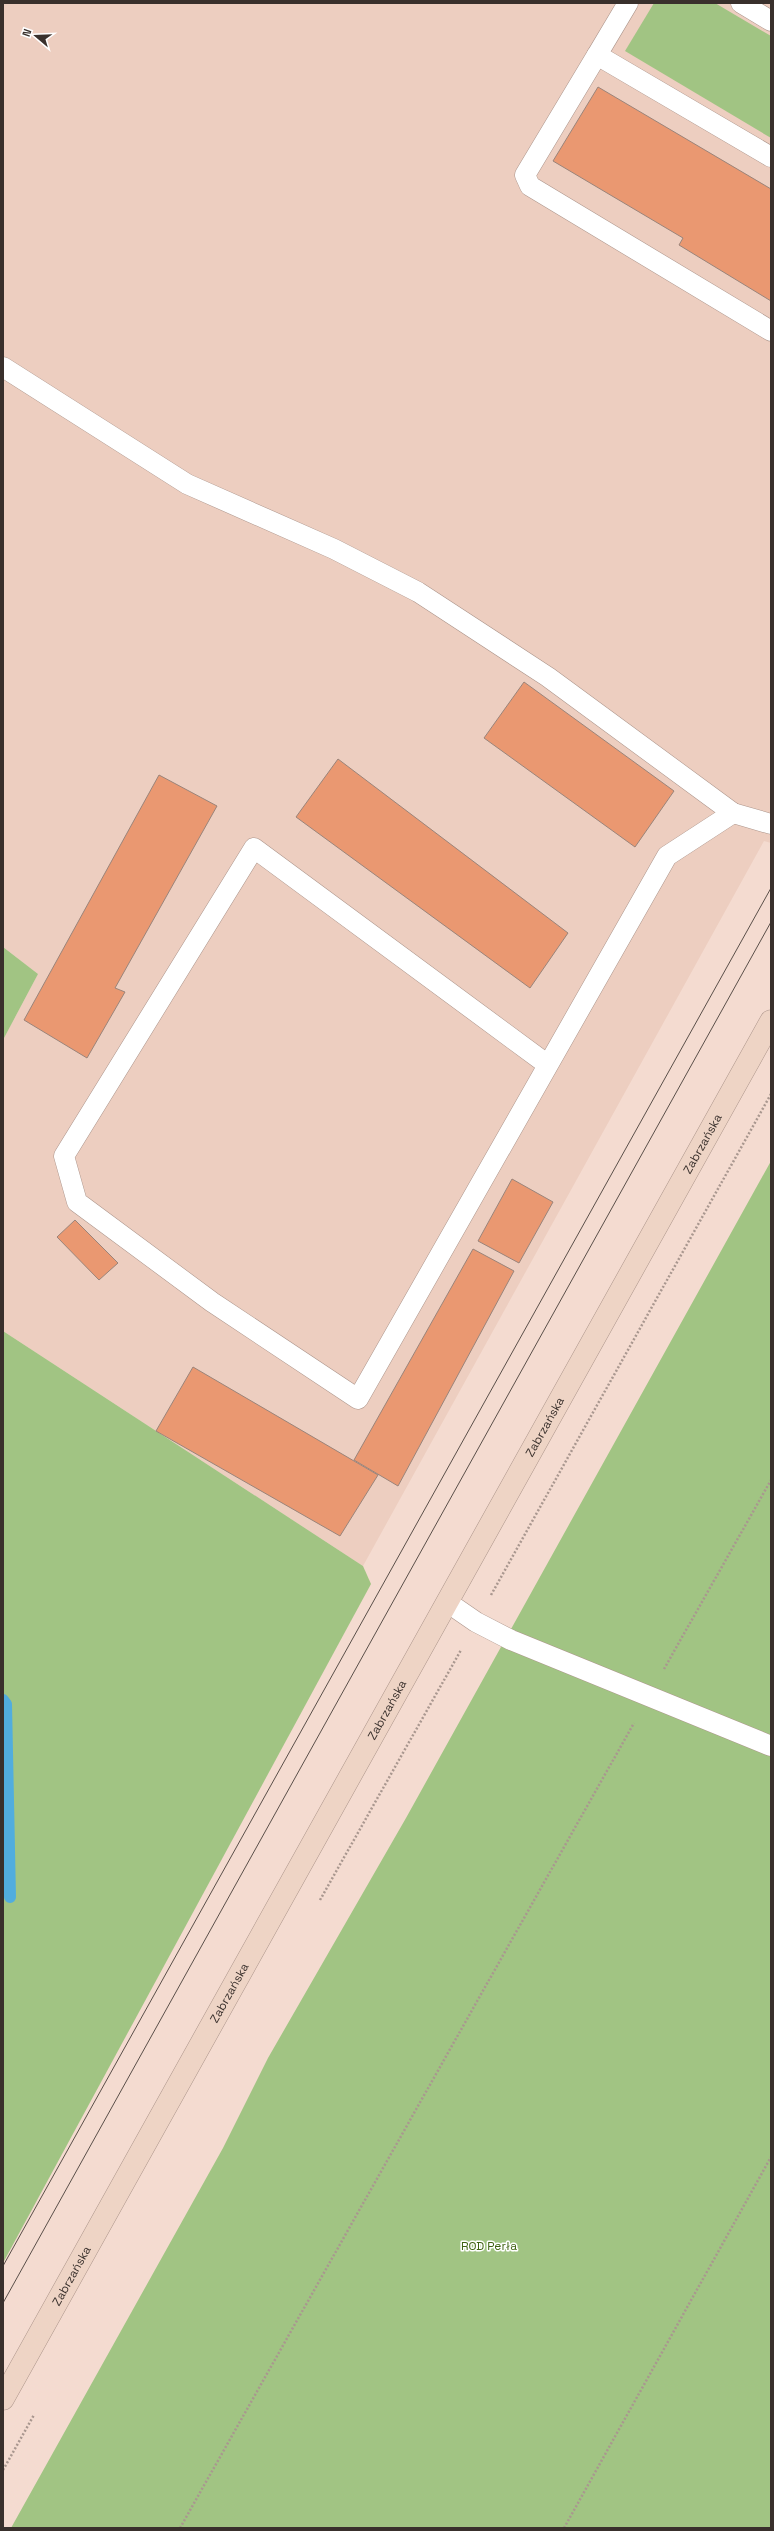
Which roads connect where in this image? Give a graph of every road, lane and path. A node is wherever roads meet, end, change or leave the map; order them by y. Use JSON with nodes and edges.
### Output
{"nodes":[{"id":1,"x":628,"y":3,"type":"edge"},
{"id":2,"x":741,"y":3,"type":"edge"},
{"id":3,"x":771,"y":21,"type":"edge"},
{"id":4,"x":597,"y":55,"type":"junction"},
{"id":5,"x":771,"y":157,"type":"edge"},
{"id":6,"x":771,"y":331,"type":"edge"},
{"id":7,"x":3,"y":367,"type":"edge"},
{"id":8,"x":733,"y":813,"type":"junction"},
{"id":9,"x":771,"y":824,"type":"edge"},
{"id":10,"x":771,"y":1021,"type":"edge"},
{"id":11,"x":548,"y":1065,"type":"junction"},
{"id":12,"x":771,"y":1094,"type":"edge"},
{"id":13,"x":771,"y":1480,"type":"edge"},
{"id":14,"x":447,"y":1602,"type":"junction"},
{"id":15,"x":476,"y":1622,"type":"junction"},
{"id":16,"x":648,"y":1697,"type":"junction"},
{"id":17,"x":771,"y":1746,"type":"edge"},
{"id":18,"x":317,"y":1906,"type":"dead end"},
{"id":19,"x":771,"y":2157,"type":"edge"},
{"id":20,"x":3,"y":2399,"type":"edge"},
{"id":21,"x":34,"y":2414,"type":"dead end"},
{"id":22,"x":3,"y":2470,"type":"edge"},
{"id":23,"x":180,"y":2528,"type":"edge"},
{"id":24,"x":564,"y":2528,"type":"edge"}],
"edges":[{"from":1,"to":4,"type":"lane"},
{"from":2,"to":3,"type":"lane"},
{"from":4,"to":5,"type":"lane"},
{"from":4,"to":6,"type":"lane"},
{"from":7,"to":8,"type":"lane"},
{"from":8,"to":9,"type":"lane"},
{"from":8,"to":11,"type":"lane"},
{"from":10,"to":14,"type":"street","name":"Zabrzańska"},
{"from":11,"to":11,"type":"lane"},
{"from":12,"to":15,"type":"path"},
{"from":13,"to":16,"type":"path"},
{"from":14,"to":15,"type":"lane"},
{"from":14,"to":20,"type":"street","name":"Zabrzańska"},
{"from":15,"to":16,"type":"lane"},
{"from":15,"to":18,"type":"path"},
{"from":16,"to":17,"type":"lane"},
{"from":16,"to":23,"type":"path"},
{"from":19,"to":24,"type":"path"},
{"from":21,"to":22,"type":"path"}]}
